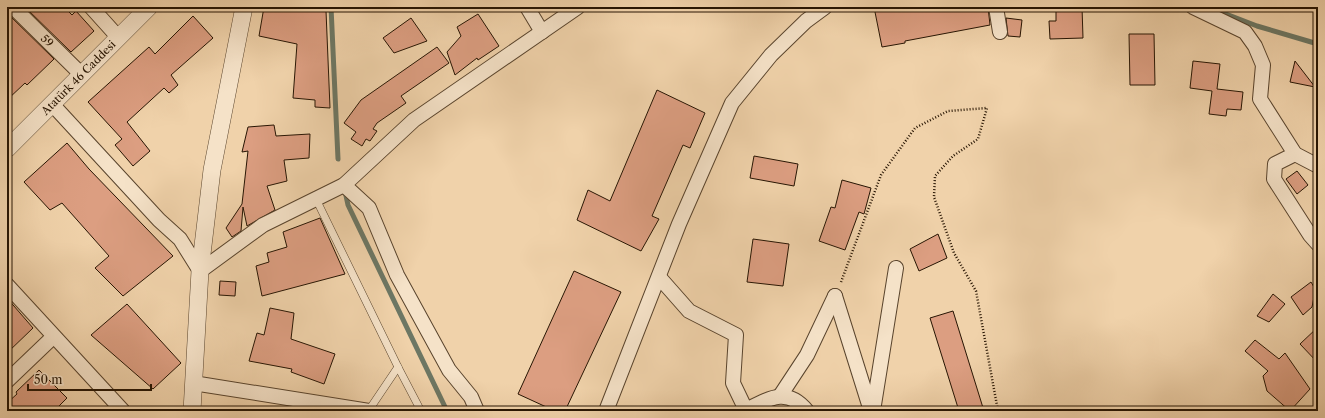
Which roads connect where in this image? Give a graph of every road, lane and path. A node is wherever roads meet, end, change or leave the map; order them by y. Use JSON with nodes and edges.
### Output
{"nodes":[{"id":1,"x":13,"y":7,"type":"edge"},
{"id":2,"x":91,"y":7,"type":"edge"},
{"id":3,"x":149,"y":7,"type":"edge"},
{"id":4,"x":244,"y":7,"type":"edge"},
{"id":5,"x":527,"y":7,"type":"edge"},
{"id":6,"x":578,"y":7,"type":"edge"},
{"id":7,"x":825,"y":7,"type":"edge"},
{"id":8,"x":996,"y":7,"type":"edge"},
{"id":9,"x":1193,"y":7,"type":"edge"},
{"id":10,"x":542,"y":32,"type":"junction"},
{"id":11,"x":1000,"y":32,"type":"dead end"},
{"id":12,"x":118,"y":37,"type":"junction"},
{"id":13,"x":81,"y":74,"type":"junction"},
{"id":14,"x":52,"y":104,"type":"junction"},
{"id":15,"x":7,"y":149,"type":"edge"},
{"id":16,"x":1296,"y":154,"type":"junction"},
{"id":17,"x":1318,"y":166,"type":"edge"},
{"id":18,"x":344,"y":185,"type":"junction"},
{"id":19,"x":316,"y":199,"type":"junction"},
{"id":20,"x":1318,"y":244,"type":"edge"},
{"id":21,"x":896,"y":268,"type":"dead end"},
{"id":22,"x":200,"y":271,"type":"junction"},
{"id":23,"x":659,"y":276,"type":"junction"},
{"id":24,"x":7,"y":285,"type":"edge"},
{"id":25,"x":835,"y":296,"type":"junction"},
{"id":26,"x":53,"y":336,"type":"junction"},
{"id":27,"x":398,"y":368,"type":"junction"},
{"id":28,"x":7,"y":381,"type":"edge"},
{"id":29,"x":194,"y":382,"type":"junction"},
{"id":30,"x":780,"y":396,"type":"junction"},
{"id":31,"x":369,"y":410,"type":"edge"},
{"id":32,"x":123,"y":411,"type":"edge"},
{"id":33,"x":192,"y":411,"type":"edge"},
{"id":34,"x":421,"y":411,"type":"edge"},
{"id":35,"x":477,"y":411,"type":"edge"},
{"id":36,"x":606,"y":411,"type":"edge"},
{"id":37,"x":743,"y":411,"type":"edge"},
{"id":38,"x":807,"y":411,"type":"edge"},
{"id":39,"x":872,"y":411,"type":"edge"},
{"id":40,"x":998,"y":411,"type":"edge"}],
"edges":[{"from":1,"to":13,"type":"street","name":"59"},
{"from":2,"to":12,"type":"street"},
{"from":3,"to":12,"type":"street","name":"Atatürk 46 Caddesi"},
{"from":4,"to":22,"type":"street"},
{"from":5,"to":10,"type":"street"},
{"from":6,"to":10,"type":"street"},
{"from":7,"to":23,"type":"street"},
{"from":8,"to":11,"type":"street"},
{"from":9,"to":16,"type":"street"},
{"from":10,"to":18,"type":"street"},
{"from":12,"to":13,"type":"street","name":"Atatürk 46 Caddesi"},
{"from":13,"to":14,"type":"street","name":"Atatürk 46 Caddesi"},
{"from":14,"to":15,"type":"street","name":"Atatürk 46 Caddesi"},
{"from":14,"to":22,"type":"street"},
{"from":16,"to":17,"type":"street"},
{"from":16,"to":20,"type":"street"},
{"from":18,"to":19,"type":"street"},
{"from":18,"to":35,"type":"street"},
{"from":19,"to":22,"type":"street"},
{"from":19,"to":27,"type":"lane"},
{"from":21,"to":39,"type":"street"},
{"from":22,"to":29,"type":"street"},
{"from":23,"to":36,"type":"street"},
{"from":23,"to":37,"type":"street"},
{"from":24,"to":26,"type":"street"},
{"from":25,"to":30,"type":"street"},
{"from":25,"to":39,"type":"street"},
{"from":25,"to":40,"type":"path"},
{"from":26,"to":28,"type":"street"},
{"from":26,"to":32,"type":"street"},
{"from":27,"to":31,"type":"lane"},
{"from":27,"to":34,"type":"lane"},
{"from":29,"to":31,"type":"street"},
{"from":29,"to":33,"type":"street"},
{"from":30,"to":37,"type":"street"},
{"from":30,"to":38,"type":"street"}]}
